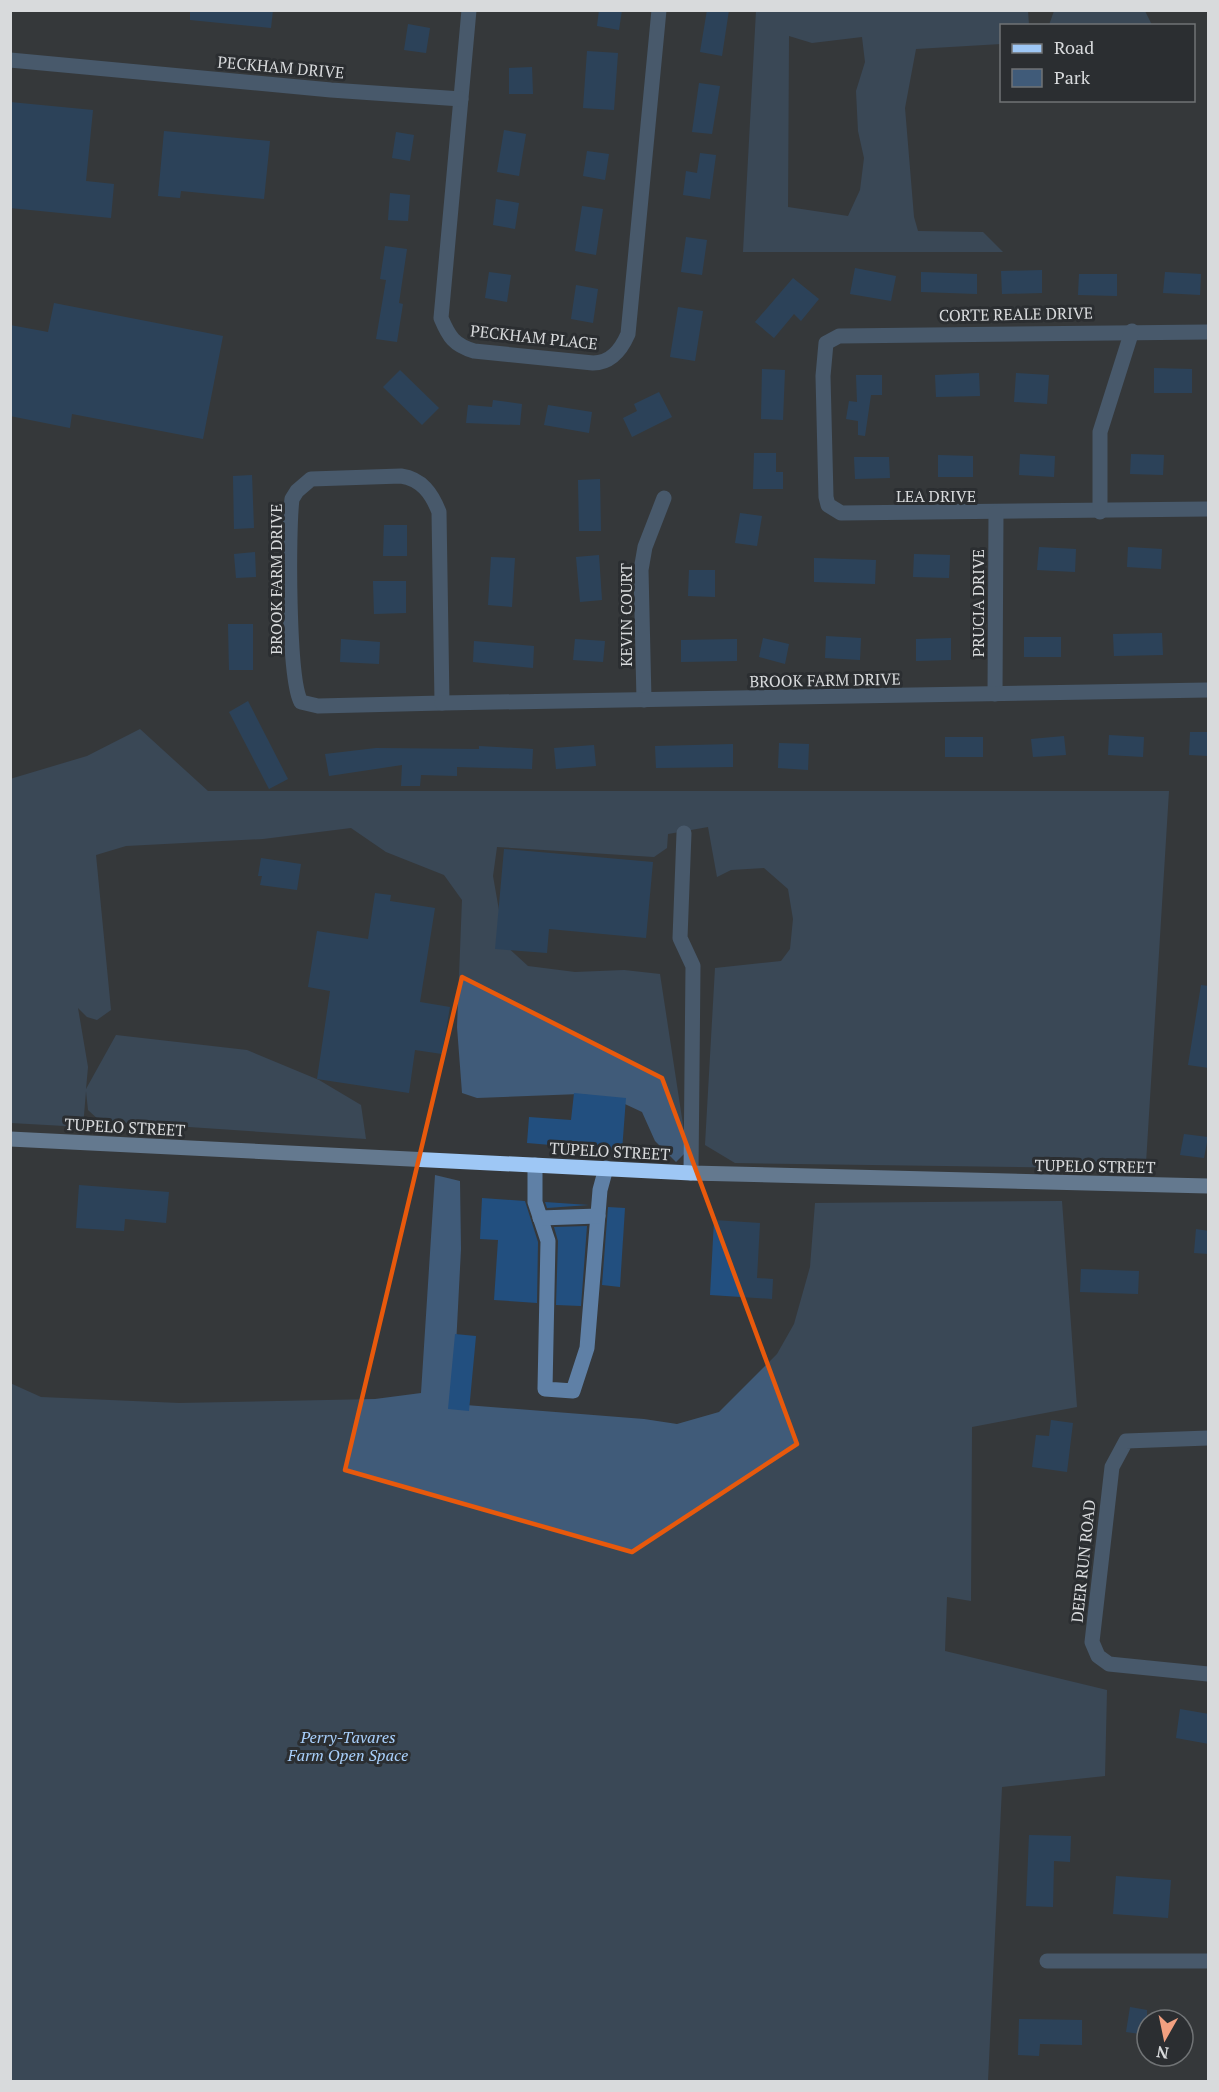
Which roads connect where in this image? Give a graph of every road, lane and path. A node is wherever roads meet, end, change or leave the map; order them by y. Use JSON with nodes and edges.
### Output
{"nodes":[{"id":1,"x":469,"y":10,"type":"edge"},
{"id":2,"x":660,"y":10,"type":"edge"},
{"id":3,"x":10,"y":60,"type":"edge"},
{"id":4,"x":461,"y":99,"type":"junction"},
{"id":5,"x":1132,"y":331,"type":"junction"},
{"id":6,"x":1209,"y":332,"type":"edge"},
{"id":7,"x":826,"y":343,"type":"joint"},
{"id":8,"x":664,"y":498,"type":"dead end"},
{"id":9,"x":1209,"y":509,"type":"edge"},
{"id":10,"x":1100,"y":512,"type":"junction"},
{"id":11,"x":996,"y":513,"type":"junction"},
{"id":12,"x":1209,"y":690,"type":"edge"},
{"id":13,"x":995,"y":694,"type":"junction"},
{"id":14,"x":644,"y":700,"type":"junction"},
{"id":15,"x":442,"y":704,"type":"junction"},
{"id":16,"x":684,"y":833,"type":"dead end"},
{"id":17,"x":10,"y":1139,"type":"edge"},
{"id":18,"x":535,"y":1165,"type":"junction"},
{"id":19,"x":606,"y":1168,"type":"junction"},
{"id":20,"x":691,"y":1173,"type":"junction"},
{"id":21,"x":1209,"y":1186,"type":"edge"},
{"id":22,"x":598,"y":1216,"type":"junction"},
{"id":23,"x":540,"y":1218,"type":"junction"},
{"id":24,"x":1209,"y":1438,"type":"edge"},
{"id":25,"x":1209,"y":1674,"type":"edge"},
{"id":26,"x":1047,"y":1961,"type":"dead end"},
{"id":27,"x":1209,"y":1961,"type":"edge"}],
"edges":[{"from":1,"to":4,"type":"street"},
{"from":2,"to":4,"type":"street","name":"PECKHAM PLACE"},
{"from":3,"to":4,"type":"street","name":"PECKHAM DRIVE"},
{"from":5,"to":6,"type":"street","name":"CORTE REALE DRIVE"},
{"from":5,"to":7,"type":"street","name":"CORTE REALE DRIVE"},
{"from":5,"to":10,"type":"street"},
{"from":7,"to":11,"type":"street","name":"LEA DRIVE"},
{"from":8,"to":14,"type":"street","name":"KEVIN COURT"},
{"from":9,"to":10,"type":"street","name":"LEA DRIVE"},
{"from":10,"to":11,"type":"street","name":"LEA DRIVE"},
{"from":11,"to":13,"type":"street","name":"PRUCIA DRIVE"},
{"from":12,"to":13,"type":"street","name":"BROOK FARM DRIVE"},
{"from":13,"to":14,"type":"street","name":"BROOK FARM DRIVE"},
{"from":14,"to":15,"type":"street","name":"BROOK FARM DRIVE"},
{"from":15,"to":15,"type":"street","name":"BROOK FARM DRIVE"},
{"from":16,"to":20,"type":"street"},
{"from":17,"to":18,"type":"main road","name":"TUPELO STREET"},
{"from":18,"to":19,"type":"main road","name":"TUPELO STREET"},
{"from":18,"to":23,"type":"street"},
{"from":19,"to":20,"type":"main road","name":"TUPELO STREET"},
{"from":19,"to":22,"type":"street"},
{"from":20,"to":21,"type":"main road","name":"TUPELO STREET"},
{"from":22,"to":23,"type":"street"},
{"from":22,"to":23,"type":"street"},
{"from":24,"to":25,"type":"street","name":"DEER RUN ROAD"},
{"from":26,"to":27,"type":"street"}]}
